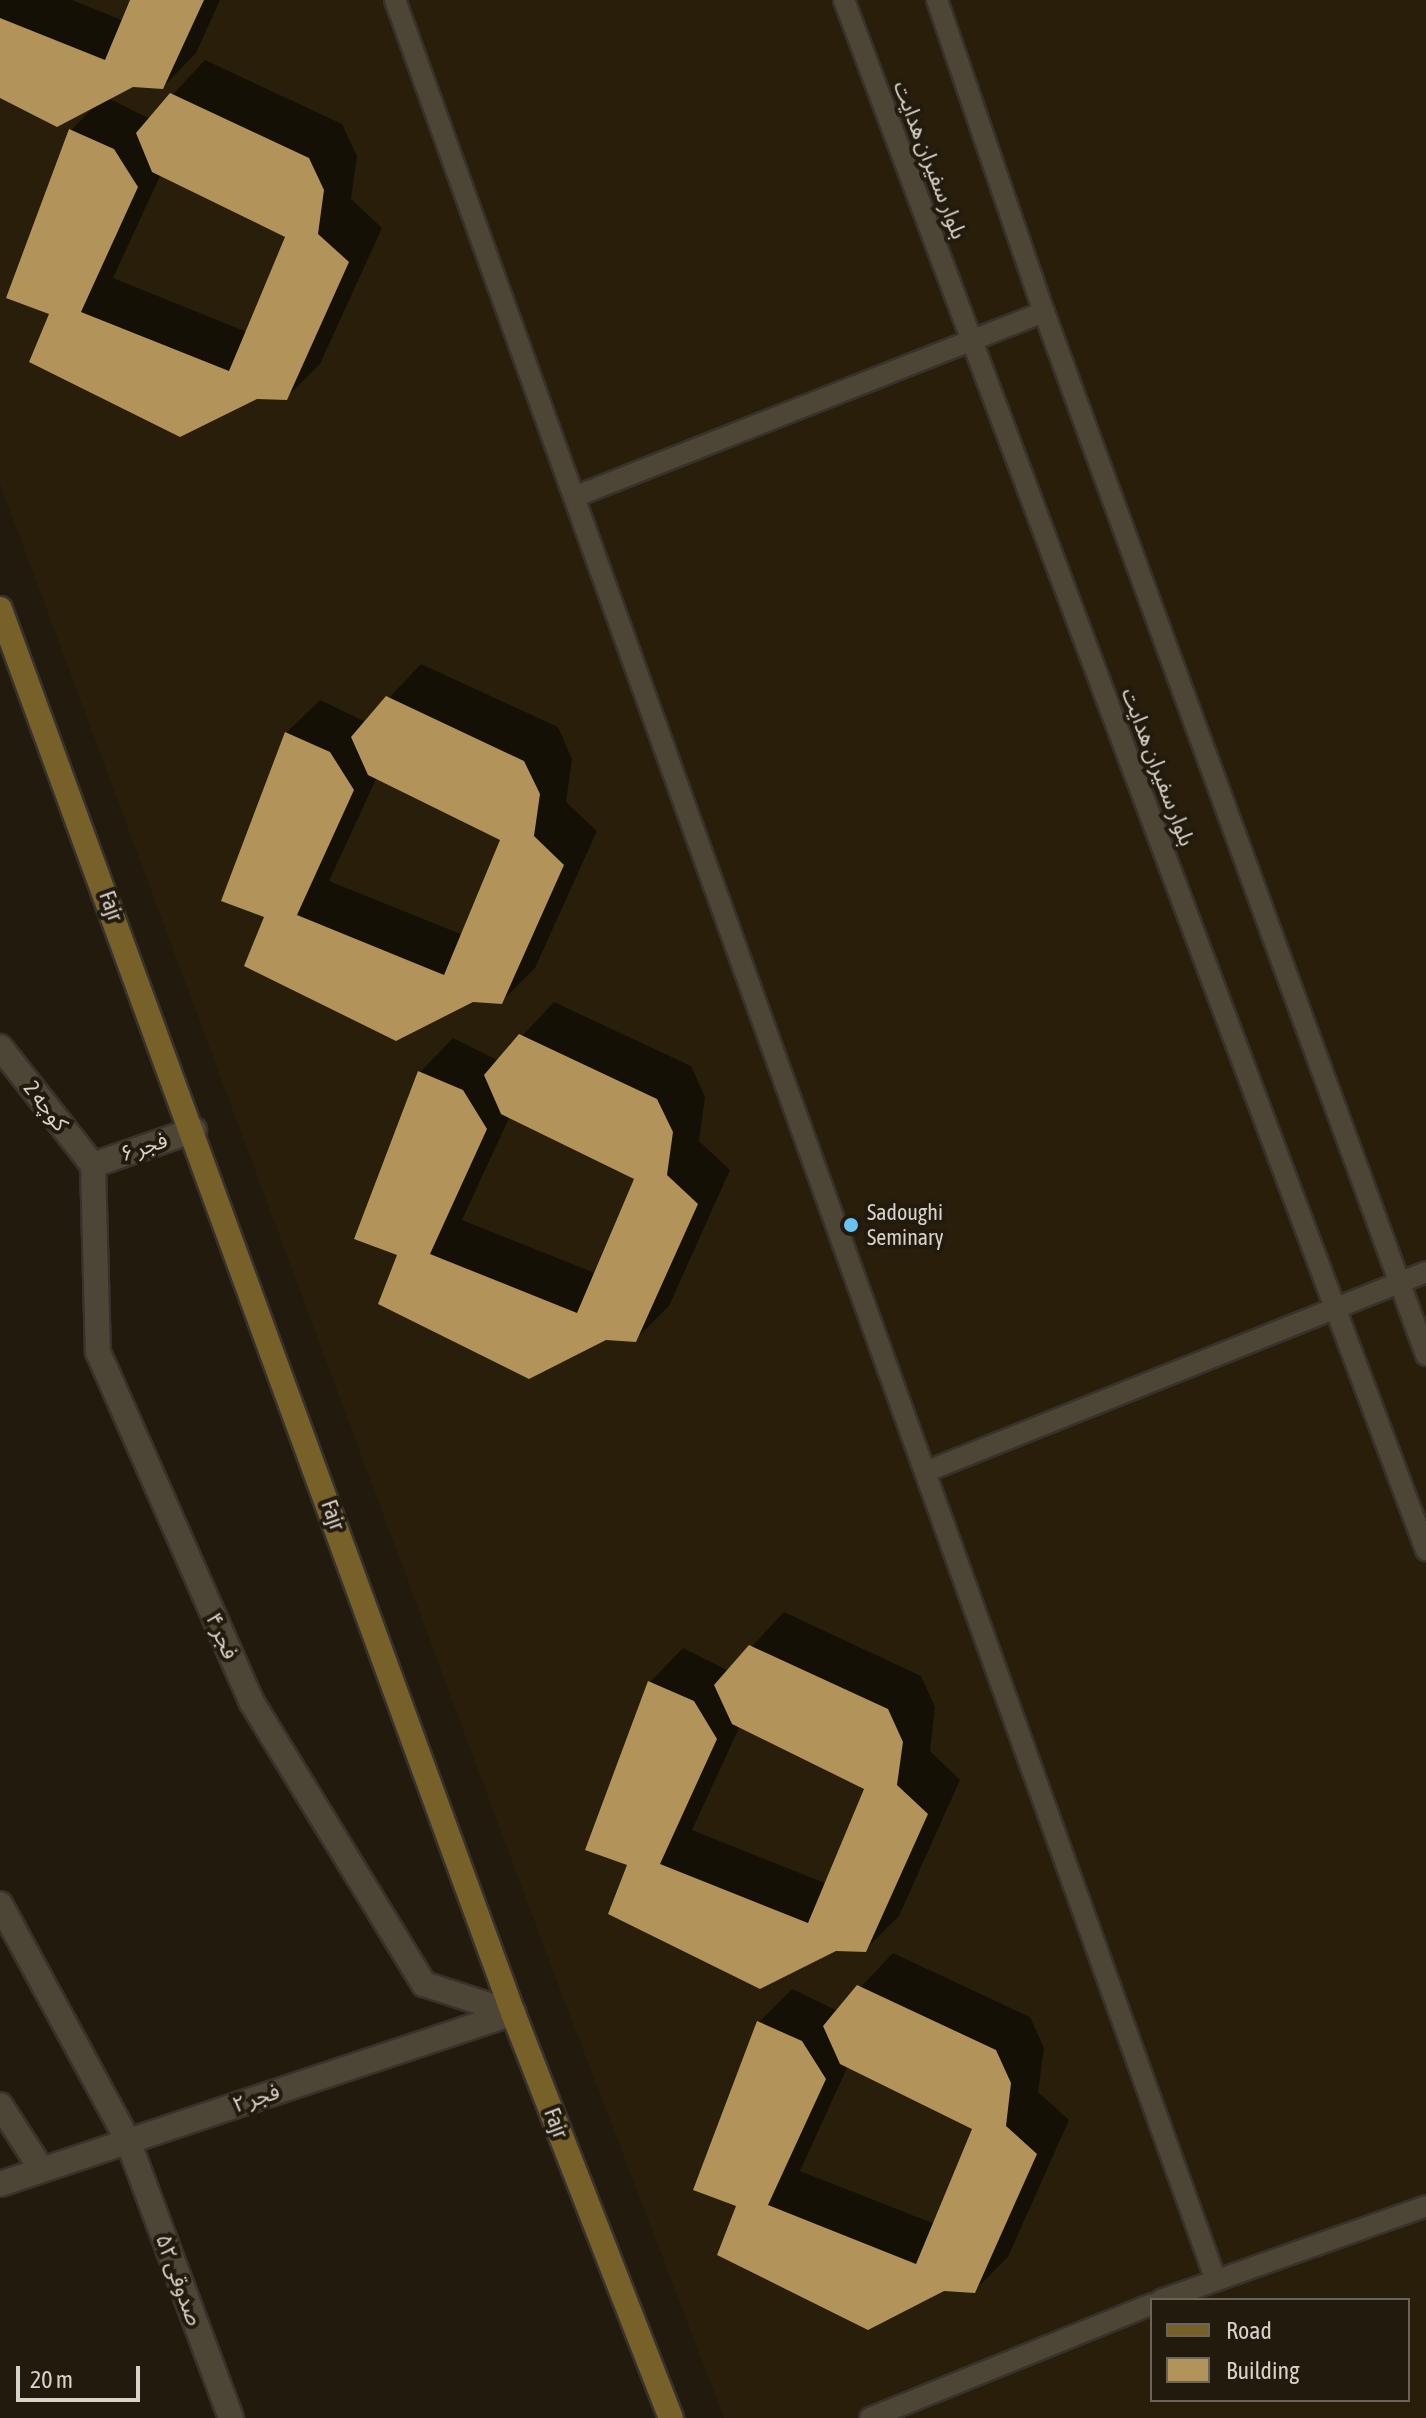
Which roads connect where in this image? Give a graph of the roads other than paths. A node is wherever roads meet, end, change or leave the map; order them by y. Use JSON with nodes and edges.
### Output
{"nodes":[{"id":1,"x":395,"y":0,"type":"edge"},
{"id":2,"x":844,"y":0,"type":"edge"},
{"id":3,"x":937,"y":0,"type":"edge"},
{"id":4,"x":1044,"y":312,"type":"junction"},
{"id":5,"x":972,"y":340,"type":"junction"},
{"id":6,"x":574,"y":497,"type":"junction"},
{"id":7,"x":0,"y":609,"type":"edge"},
{"id":8,"x":0,"y":1047,"type":"edge"},
{"id":9,"x":194,"y":1130,"type":"junction"},
{"id":10,"x":93,"y":1165,"type":"junction"},
{"id":11,"x":1426,"y":1272,"type":"edge"},
{"id":12,"x":1398,"y":1283,"type":"junction"},
{"id":13,"x":1336,"y":1309,"type":"junction"},
{"id":14,"x":1426,"y":1355,"type":"edge"},
{"id":15,"x":925,"y":1472,"type":"junction"},
{"id":16,"x":1426,"y":1550,"type":"edge"},
{"id":17,"x":0,"y":1904,"type":"edge"},
{"id":18,"x":513,"y":2013,"type":"junction"},
{"id":19,"x":0,"y":2105,"type":"edge"},
{"id":20,"x":128,"y":2141,"type":"junction"},
{"id":21,"x":42,"y":2170,"type":"junction"},
{"id":22,"x":0,"y":2184,"type":"edge"},
{"id":23,"x":1426,"y":2206,"type":"edge"},
{"id":24,"x":1215,"y":2278,"type":"junction"},
{"id":25,"x":1166,"y":2298,"type":"edge"},
{"id":26,"x":1150,"y":2305,"type":"edge"},
{"id":27,"x":231,"y":2418,"type":"edge"},
{"id":28,"x":671,"y":2418,"type":"edge"},
{"id":29,"x":870,"y":2418,"type":"edge"}],
"edges":[{"from":1,"to":6,"type":"lane"},
{"from":2,"to":5,"type":"lane","name":"بلوار سفیران هدایت"},
{"from":3,"to":4,"type":"lane"},
{"from":4,"to":5,"type":"lane"},
{"from":4,"to":12,"type":"lane"},
{"from":5,"to":6,"type":"lane"},
{"from":5,"to":13,"type":"lane","name":"بلوار سفیران هدایت"},
{"from":6,"to":15,"type":"lane"},
{"from":7,"to":9,"type":"street","name":"Fajr"},
{"from":8,"to":10,"type":"street","name":"کوچه 2"},
{"from":9,"to":10,"type":"street","name":"فجر ۶"},
{"from":9,"to":18,"type":"street","name":"Fajr"},
{"from":10,"to":18,"type":"street","name":"فجر ۴"},
{"from":11,"to":12,"type":"lane"},
{"from":12,"to":13,"type":"lane"},
{"from":12,"to":14,"type":"lane"},
{"from":13,"to":15,"type":"lane"},
{"from":13,"to":16,"type":"lane","name":"بلوار سفیران هدایت"},
{"from":15,"to":24,"type":"lane"},
{"from":17,"to":20,"type":"street","name":"صدوقی ۵۲"},
{"from":18,"to":20,"type":"street","name":"فجر ۲"},
{"from":18,"to":28,"type":"street","name":"Fajr"},
{"from":19,"to":21,"type":"street"},
{"from":20,"to":21,"type":"street","name":"فجر ۲"},
{"from":20,"to":27,"type":"street","name":"صدوقی ۵۲"},
{"from":21,"to":22,"type":"street","name":"فجر ۲"},
{"from":23,"to":24,"type":"lane"},
{"from":24,"to":25,"type":"lane"},
{"from":26,"to":29,"type":"lane"}]}
